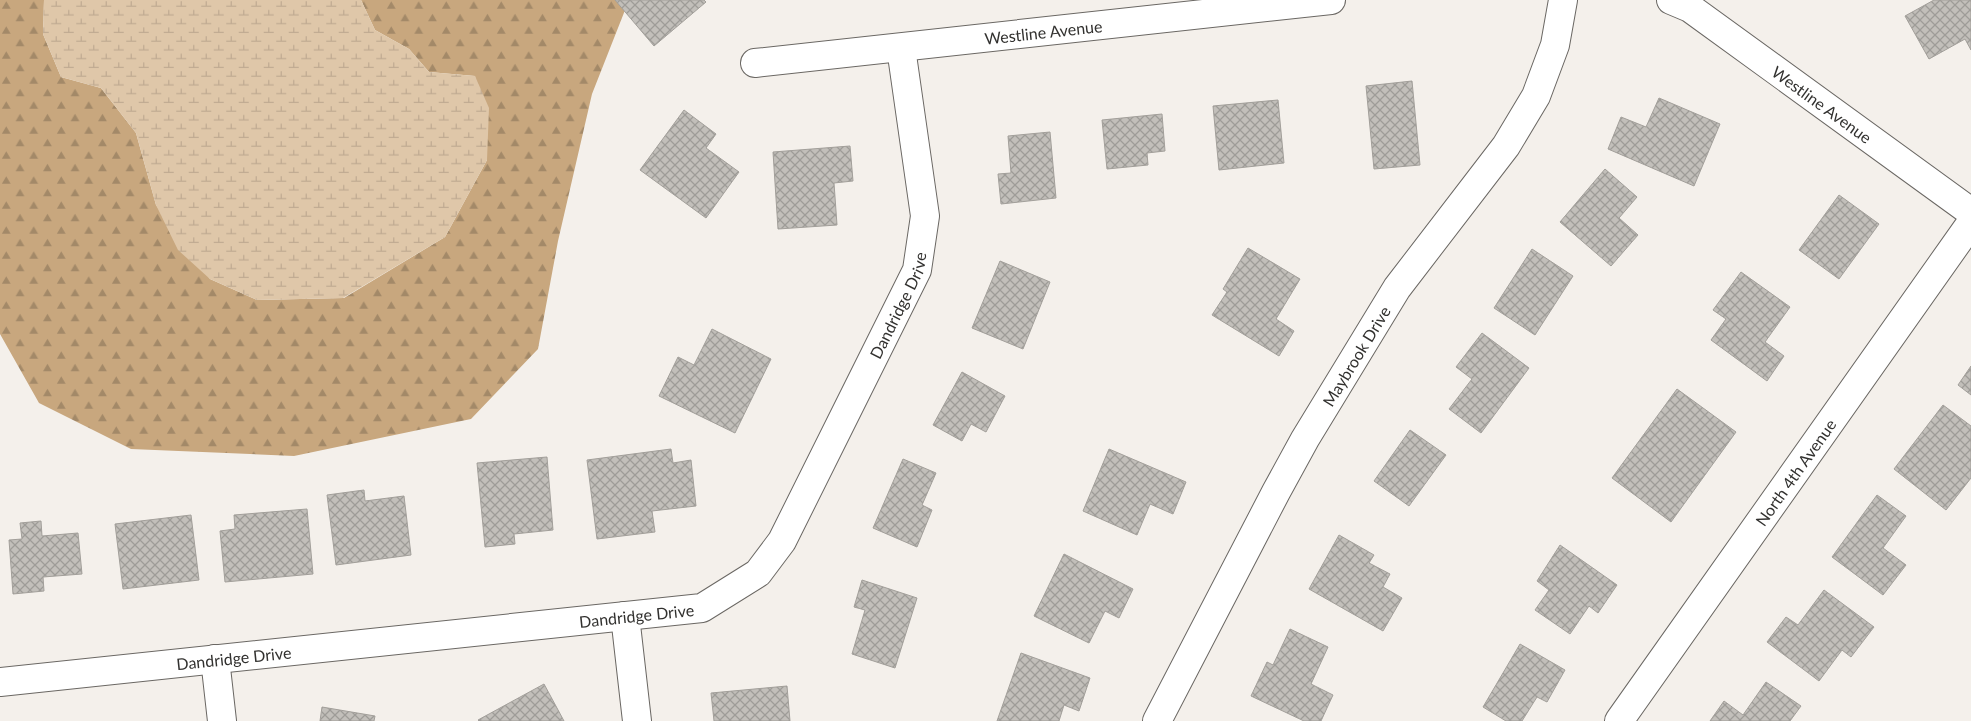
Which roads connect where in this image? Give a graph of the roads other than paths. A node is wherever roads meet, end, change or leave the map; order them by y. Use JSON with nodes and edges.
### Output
{"nodes":[{"id":1,"x":1331,"y":0,"type":"edge"},
{"id":2,"x":1563,"y":0,"type":"edge"},
{"id":3,"x":1672,"y":0,"type":"edge"},
{"id":4,"x":1265,"y":3,"type":"edge"},
{"id":5,"x":901,"y":48,"type":"junction"},
{"id":6,"x":755,"y":63,"type":"dead end"},
{"id":7,"x":1971,"y":212,"type":"edge"},
{"id":8,"x":1971,"y":223,"type":"edge"},
{"id":9,"x":625,"y":616,"type":"junction"},
{"id":10,"x":215,"y":659,"type":"junction"},
{"id":11,"x":0,"y":682,"type":"edge"},
{"id":12,"x":222,"y":721,"type":"edge"},
{"id":13,"x":637,"y":721,"type":"edge"},
{"id":14,"x":1157,"y":721,"type":"edge"},
{"id":15,"x":1619,"y":721,"type":"edge"}],
"edges":[{"from":1,"to":4,"type":"street","name":"Westline Avenue"},
{"from":2,"to":14,"type":"street","name":"Maybrook Drive"},
{"from":3,"to":7,"type":"street","name":"Westline Avenue"},
{"from":4,"to":5,"type":"street","name":"Westline Avenue"},
{"from":5,"to":6,"type":"street","name":"Westline Avenue"},
{"from":5,"to":9,"type":"street","name":"Dandridge Drive"},
{"from":8,"to":15,"type":"street","name":"North 4th Avenue"},
{"from":9,"to":10,"type":"street","name":"Dandridge Drive"},
{"from":9,"to":13,"type":"street"},
{"from":10,"to":11,"type":"street","name":"Dandridge Drive"},
{"from":10,"to":12,"type":"street"}]}
